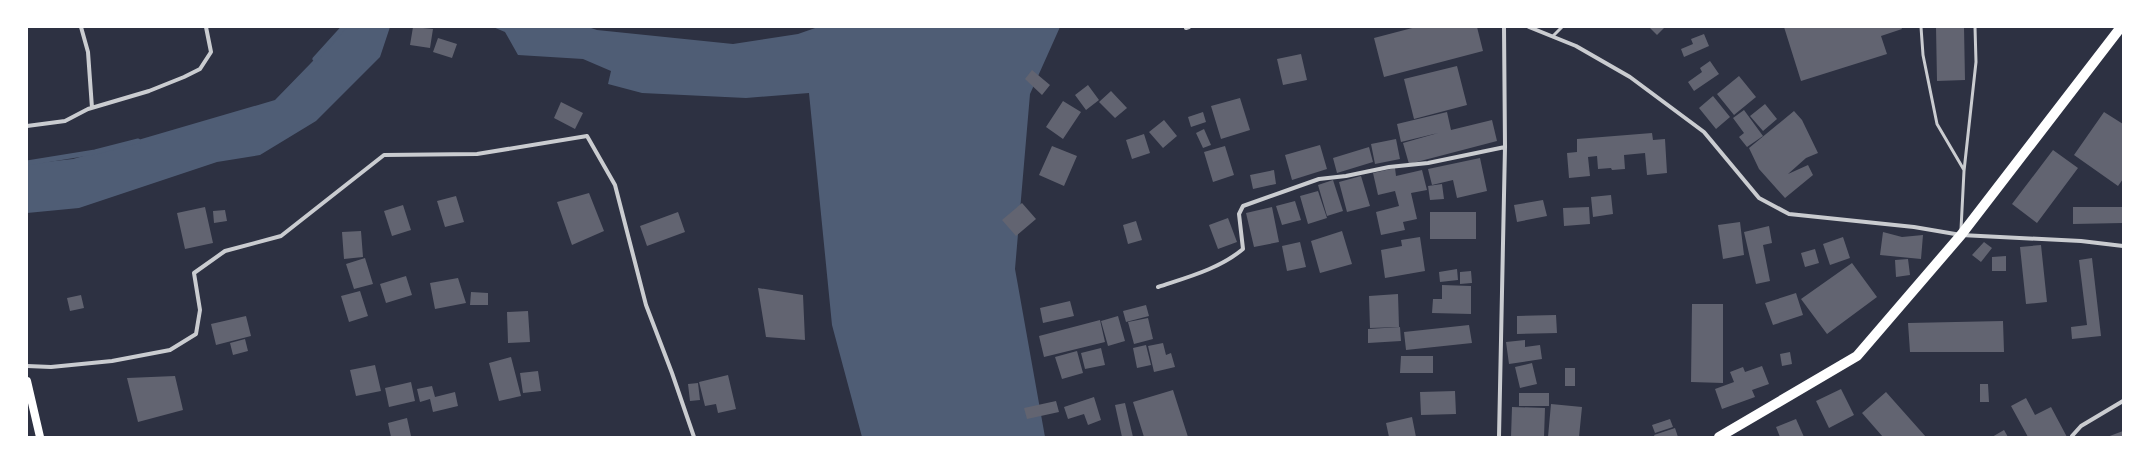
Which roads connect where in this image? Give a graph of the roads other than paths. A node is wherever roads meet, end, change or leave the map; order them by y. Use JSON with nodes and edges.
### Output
{"nodes":[{"id":1,"x":81,"y":27,"type":"edge"},
{"id":2,"x":206,"y":27,"type":"edge"},
{"id":3,"x":1504,"y":27,"type":"edge"},
{"id":4,"x":1529,"y":27,"type":"edge"},
{"id":5,"x":1562,"y":27,"type":"edge"},
{"id":6,"x":1921,"y":27,"type":"edge"},
{"id":7,"x":1975,"y":27,"type":"edge"},
{"id":8,"x":2121,"y":27,"type":"edge"},
{"id":9,"x":1553,"y":36,"type":"junction"},
{"id":10,"x":92,"y":108,"type":"junction"},
{"id":11,"x":27,"y":126,"type":"edge"},
{"id":12,"x":1505,"y":147,"type":"junction"},
{"id":13,"x":1964,"y":171,"type":"junction"},
{"id":14,"x":1961,"y":235,"type":"junction"},
{"id":15,"x":2123,"y":246,"type":"edge"},
{"id":16,"x":1158,"y":287,"type":"dead end"},
{"id":17,"x":27,"y":366,"type":"edge"},
{"id":18,"x":27,"y":381,"type":"edge"},
{"id":19,"x":2123,"y":401,"type":"edge"},
{"id":20,"x":2072,"y":436,"type":"dead end"},
{"id":21,"x":40,"y":437,"type":"edge"},
{"id":22,"x":694,"y":437,"type":"edge"},
{"id":23,"x":1499,"y":437,"type":"edge"},
{"id":24,"x":1719,"y":437,"type":"edge"}],
"edges":[{"from":1,"to":10,"type":"street"},
{"from":2,"to":10,"type":"street"},
{"from":3,"to":12,"type":"street"},
{"from":4,"to":9,"type":"street"},
{"from":5,"to":9,"type":"lane"},
{"from":6,"to":13,"type":"lane"},
{"from":7,"to":13,"type":"lane"},
{"from":8,"to":14,"type":"main road"},
{"from":9,"to":14,"type":"street"},
{"from":10,"to":11,"type":"street"},
{"from":12,"to":16,"type":"street"},
{"from":12,"to":23,"type":"street"},
{"from":13,"to":14,"type":"lane"},
{"from":14,"to":15,"type":"street"},
{"from":14,"to":24,"type":"main road"},
{"from":17,"to":22,"type":"street"},
{"from":18,"to":21,"type":"main road"},
{"from":19,"to":20,"type":"street"}]}
